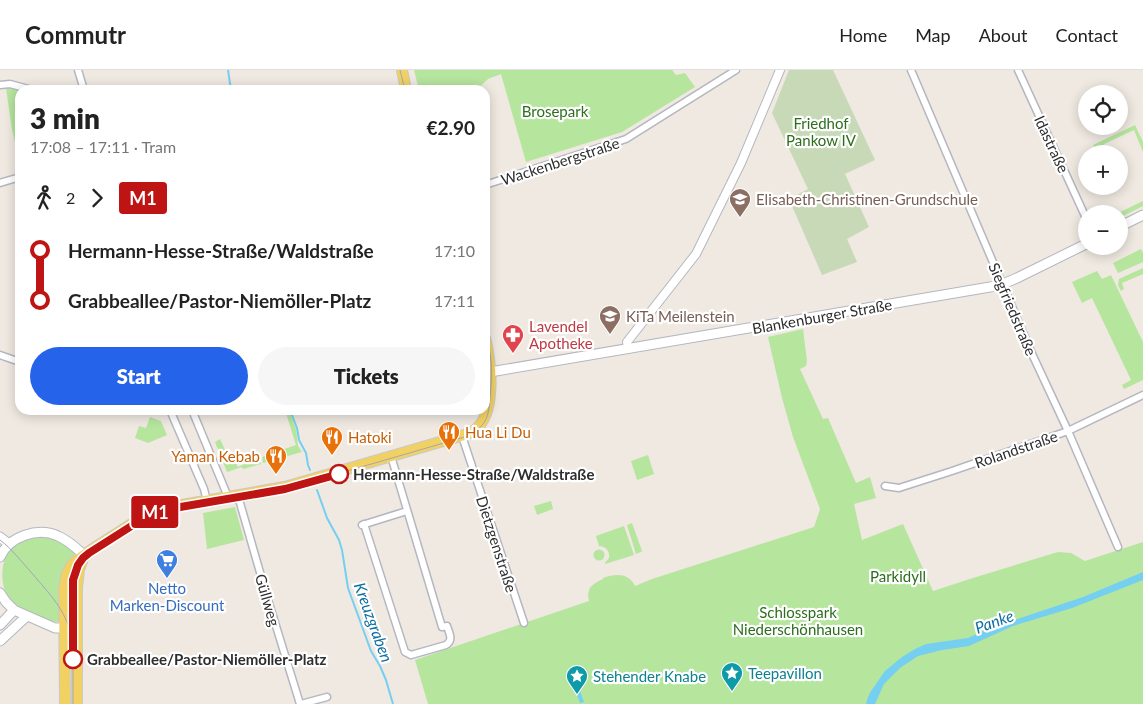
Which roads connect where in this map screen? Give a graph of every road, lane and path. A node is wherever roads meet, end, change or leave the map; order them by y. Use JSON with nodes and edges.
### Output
{"nodes":[{"id":1,"x":78,"y":70,"type":"edge"},
{"id":2,"x":402,"y":70,"type":"edge"},
{"id":3,"x":736,"y":70,"type":"edge"},
{"id":4,"x":780,"y":70,"type":"edge"},
{"id":5,"x":911,"y":70,"type":"edge"},
{"id":6,"x":1018,"y":70,"type":"edge"},
{"id":7,"x":0,"y":85,"type":"edge"},
{"id":8,"x":15,"y":85,"type":"edge"},
{"id":9,"x":82,"y":85,"type":"edge"},
{"id":10,"x":405,"y":85,"type":"edge"},
{"id":11,"x":15,"y":178,"type":"edge"},
{"id":12,"x":0,"y":183,"type":"edge"},
{"id":13,"x":490,"y":183,"type":"edge"},
{"id":14,"x":1080,"y":205,"type":"edge"},
{"id":15,"x":1143,"y":215,"type":"edge"},
{"id":16,"x":1128,"y":222,"type":"edge"},
{"id":17,"x":1078,"y":248,"type":"edge"},
{"id":18,"x":1003,"y":284,"type":"junction"},
{"id":19,"x":628,"y":349,"type":"junction"},
{"id":20,"x":0,"y":355,"type":"edge"},
{"id":21,"x":15,"y":360,"type":"edge"},
{"id":22,"x":490,"y":372,"type":"edge"},
{"id":23,"x":1143,"y":395,"type":"edge"},
{"id":24,"x":172,"y":415,"type":"edge"},
{"id":25,"x":194,"y":415,"type":"edge"},
{"id":26,"x":486,"y":415,"type":"edge"},
{"id":27,"x":1068,"y":431,"type":"junction"},
{"id":28,"x":460,"y":437,"type":"junction"},
{"id":29,"x":391,"y":456,"type":"junction"},
{"id":30,"x":885,"y":486,"type":"dead end"},
{"id":31,"x":233,"y":496,"type":"junction"},
{"id":32,"x":207,"y":501,"type":"junction"},
{"id":33,"x":407,"y":511,"type":"junction"},
{"id":34,"x":0,"y":537,"type":"edge"},
{"id":35,"x":9,"y":544,"type":"junction"},
{"id":36,"x":1118,"y":547,"type":"dead end"},
{"id":37,"x":0,"y":554,"type":"edge"},
{"id":38,"x":84,"y":555,"type":"junction"},
{"id":39,"x":0,"y":592,"type":"edge"},
{"id":40,"x":14,"y":610,"type":"junction"},
{"id":41,"x":27,"y":616,"type":"junction"},
{"id":42,"x":524,"y":623,"type":"dead end"},
{"id":43,"x":0,"y":625,"type":"edge"},
{"id":44,"x":64,"y":628,"type":"junction"},
{"id":45,"x":76,"y":628,"type":"junction"},
{"id":46,"x":0,"y":641,"type":"edge"},
{"id":47,"x":327,"y":696,"type":"dead end"},
{"id":48,"x":65,"y":704,"type":"edge"},
{"id":49,"x":77,"y":704,"type":"edge"},
{"id":50,"x":300,"y":704,"type":"edge"}],
"edges":[{"from":1,"to":9,"type":"street"},
{"from":2,"to":10,"type":"main road"},
{"from":3,"to":13,"type":"street","name":"Wackenbergstraße"},
{"from":4,"to":19,"type":"street"},
{"from":5,"to":18,"type":"street","name":"Siegfriedstraße"},
{"from":6,"to":14,"type":"street","name":"Idastraße"},
{"from":7,"to":8,"type":"street"},
{"from":11,"to":12,"type":"street"},
{"from":15,"to":16,"type":"main road"},
{"from":17,"to":18,"type":"main road","name":"Blankenburger Straße"},
{"from":18,"to":19,"type":"main road","name":"Blankenburger Straße"},
{"from":18,"to":27,"type":"street","name":"Siegfriedstraße"},
{"from":19,"to":22,"type":"main road","name":"Blankenburger Straße"},
{"from":20,"to":21,"type":"street"},
{"from":23,"to":27,"type":"street","name":"Rolandstraße"},
{"from":24,"to":32,"type":"street"},
{"from":25,"to":31,"type":"street","name":"Güllweg"},
{"from":26,"to":28,"type":"main road"},
{"from":27,"to":30,"type":"street","name":"Rolandstraße"},
{"from":27,"to":36,"type":"street","name":"Siegfriedstraße"},
{"from":28,"to":29,"type":"main road"},
{"from":28,"to":42,"type":"street","name":"Dietzgenstraße"},
{"from":29,"to":31,"type":"main road"},
{"from":29,"to":33,"type":"street"},
{"from":31,"to":32,"type":"main road"},
{"from":31,"to":50,"type":"street","name":"Güllweg"},
{"from":32,"to":38,"type":"main road"},
{"from":33,"to":33,"type":"street"},
{"from":34,"to":35,"type":"main road"},
{"from":35,"to":37,"type":"main road"},
{"from":35,"to":38,"type":"main road"},
{"from":38,"to":44,"type":"main road"},
{"from":38,"to":45,"type":"main road"},
{"from":39,"to":40,"type":"main road"},
{"from":40,"to":41,"type":"main road"},
{"from":40,"to":43,"type":"main road"},
{"from":41,"to":44,"type":"main road"},
{"from":41,"to":46,"type":"main road"},
{"from":44,"to":45,"type":"main road"},
{"from":44,"to":48,"type":"main road"},
{"from":45,"to":49,"type":"main road"},
{"from":47,"to":50,"type":"street","name":"Güllweg"}]}
